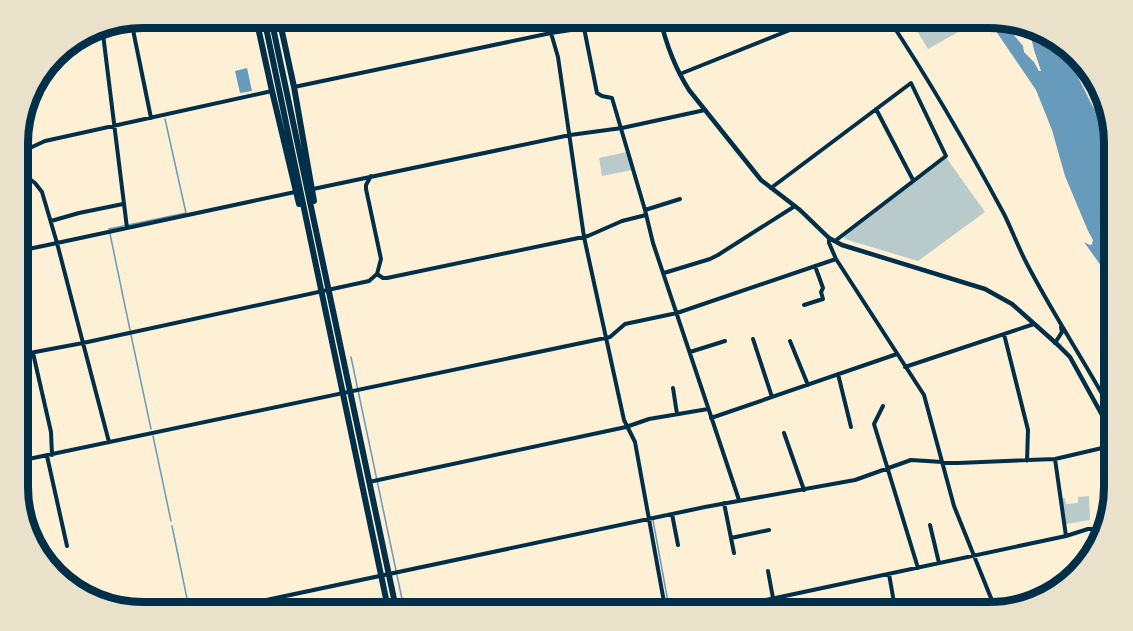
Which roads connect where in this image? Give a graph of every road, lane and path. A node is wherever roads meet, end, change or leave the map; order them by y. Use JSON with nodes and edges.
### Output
{"nodes":[{"id":1,"x":581,"y":28,"type":"edge"},
{"id":2,"x":584,"y":28,"type":"edge"},
{"id":3,"x":663,"y":28,"type":"edge"},
{"id":4,"x":795,"y":28,"type":"edge"},
{"id":5,"x":894,"y":28,"type":"edge"},
{"id":6,"x":133,"y":29,"type":"edge"},
{"id":7,"x":258,"y":29,"type":"edge"},
{"id":8,"x":266,"y":29,"type":"edge"},
{"id":9,"x":273,"y":29,"type":"edge"},
{"id":10,"x":281,"y":29,"type":"edge"},
{"id":11,"x":550,"y":29,"type":"edge"},
{"id":12,"x":551,"y":33,"type":"junction"},
{"id":13,"x":103,"y":36,"type":"edge"},
{"id":14,"x":679,"y":75,"type":"junction"},
{"id":15,"x":294,"y":87,"type":"junction"},
{"id":16,"x":272,"y":92,"type":"junction"},
{"id":17,"x":876,"y":109,"type":"junction"},
{"id":18,"x":705,"y":110,"type":"junction"},
{"id":19,"x":151,"y":117,"type":"junction"},
{"id":20,"x":114,"y":125,"type":"junction"},
{"id":21,"x":621,"y":128,"type":"junction"},
{"id":22,"x":570,"y":135,"type":"junction"},
{"id":23,"x":28,"y":149,"type":"edge"},
{"id":24,"x":371,"y":176,"type":"junction"},
{"id":25,"x":28,"y":179,"type":"edge"},
{"id":26,"x":913,"y":181,"type":"junction"},
{"id":27,"x":771,"y":188,"type":"junction"},
{"id":28,"x":313,"y":189,"type":"junction"},
{"id":29,"x":295,"y":192,"type":"junction"},
{"id":30,"x":680,"y":199,"type":"dead end"},
{"id":31,"x":123,"y":204,"type":"junction"},
{"id":32,"x":795,"y":206,"type":"junction"},
{"id":33,"x":646,"y":212,"type":"junction"},
{"id":34,"x":51,"y":221,"type":"junction"},
{"id":35,"x":127,"y":226,"type":"junction"},
{"id":36,"x":317,"y":234,"type":"junction"},
{"id":37,"x":309,"y":236,"type":"junction"},
{"id":38,"x":584,"y":237,"type":"junction"},
{"id":39,"x":829,"y":238,"type":"junction"},
{"id":40,"x":835,"y":241,"type":"junction"},
{"id":41,"x":57,"y":243,"type":"junction"},
{"id":42,"x":28,"y":249,"type":"edge"},
{"id":43,"x":836,"y":259,"type":"junction"},
{"id":44,"x":815,"y":266,"type":"junction"},
{"id":45,"x":664,"y":273,"type":"junction"},
{"id":46,"x":377,"y":274,"type":"junction"},
{"id":47,"x":329,"y":290,"type":"junction"},
{"id":48,"x":321,"y":292,"type":"junction"},
{"id":49,"x":804,"y":304,"type":"dead end"},
{"id":50,"x":677,"y":313,"type":"junction"},
{"id":51,"x":1034,"y":324,"type":"junction"},
{"id":52,"x":1061,"y":327,"type":"junction"},
{"id":53,"x":1004,"y":334,"type":"junction"},
{"id":54,"x":606,"y":337,"type":"junction"},
{"id":55,"x":753,"y":339,"type":"dead end"},
{"id":56,"x":721,"y":340,"type":"dead end"},
{"id":57,"x":790,"y":341,"type":"dead end"},
{"id":58,"x":83,"y":343,"type":"junction"},
{"id":59,"x":1055,"y":343,"type":"junction"},
{"id":60,"x":33,"y":352,"type":"junction"},
{"id":61,"x":690,"y":352,"type":"junction"},
{"id":62,"x":28,"y":353,"type":"edge"},
{"id":63,"x":897,"y":354,"type":"junction"},
{"id":64,"x":905,"y":367,"type":"junction"},
{"id":65,"x":838,"y":374,"type":"junction"},
{"id":66,"x":808,"y":385,"type":"junction"},
{"id":67,"x":673,"y":388,"type":"dead end"},
{"id":68,"x":353,"y":391,"type":"junction"},
{"id":69,"x":772,"y":397,"type":"junction"},
{"id":70,"x":1104,"y":397,"type":"edge"},
{"id":71,"x":883,"y":406,"type":"dead end"},
{"id":72,"x":708,"y":409,"type":"junction"},
{"id":73,"x":677,"y":414,"type":"junction"},
{"id":74,"x":711,"y":418,"type":"junction"},
{"id":75,"x":1104,"y":418,"type":"edge"},
{"id":76,"x":626,"y":427,"type":"junction"},
{"id":77,"x":851,"y":427,"type":"dead end"},
{"id":78,"x":784,"y":433,"type":"dead end"},
{"id":79,"x":109,"y":442,"type":"junction"},
{"id":80,"x":1104,"y":446,"type":"edge"},
{"id":81,"x":49,"y":455,"type":"junction"},
{"id":82,"x":28,"y":459,"type":"edge"},
{"id":83,"x":1054,"y":459,"type":"junction"},
{"id":84,"x":1027,"y":461,"type":"junction"},
{"id":85,"x":942,"y":462,"type":"junction"},
{"id":86,"x":888,"y":468,"type":"junction"},
{"id":87,"x":375,"y":481,"type":"junction"},
{"id":88,"x":804,"y":490,"type":"junction"},
{"id":89,"x":739,"y":500,"type":"junction"},
{"id":90,"x":724,"y":503,"type":"junction"},
{"id":91,"x":672,"y":514,"type":"junction"},
{"id":92,"x":650,"y":519,"type":"junction"},
{"id":93,"x":930,"y":525,"type":"dead end"},
{"id":94,"x":765,"y":529,"type":"dead end"},
{"id":95,"x":1097,"y":529,"type":"edge"},
{"id":96,"x":1066,"y":536,"type":"junction"},
{"id":97,"x":731,"y":538,"type":"junction"},
{"id":98,"x":678,"y":545,"type":"dead end"},
{"id":99,"x":67,"y":546,"type":"dead end"},
{"id":100,"x":734,"y":553,"type":"dead end"},
{"id":101,"x":974,"y":556,"type":"junction"},
{"id":102,"x":939,"y":563,"type":"junction"},
{"id":103,"x":918,"y":568,"type":"junction"},
{"id":104,"x":768,"y":571,"type":"dead end"},
{"id":105,"x":391,"y":574,"type":"junction"},
{"id":106,"x":889,"y":574,"type":"junction"},
{"id":107,"x":773,"y":598,"type":"junction"},
{"id":108,"x":257,"y":602,"type":"edge"},
{"id":109,"x":390,"y":602,"type":"edge"},
{"id":110,"x":395,"y":602,"type":"edge"},
{"id":111,"x":664,"y":602,"type":"edge"},
{"id":112,"x":755,"y":602,"type":"edge"},
{"id":113,"x":894,"y":602,"type":"edge"},
{"id":114,"x":993,"y":602,"type":"edge"}],
"edges":[{"from":1,"to":12,"type":"street"},
{"from":2,"to":21,"type":"street"},
{"from":3,"to":14,"type":"street"},
{"from":4,"to":14,"type":"street"},
{"from":5,"to":52,"type":"street"},
{"from":6,"to":19,"type":"street"},
{"from":7,"to":16,"type":"highway"},
{"from":8,"to":37,"type":"highway"},
{"from":9,"to":36,"type":"highway"},
{"from":10,"to":15,"type":"highway"},
{"from":11,"to":12,"type":"street"},
{"from":12,"to":15,"type":"street"},
{"from":12,"to":22,"type":"street"},
{"from":13,"to":20,"type":"street"},
{"from":14,"to":18,"type":"street"},
{"from":15,"to":28,"type":"highway"},
{"from":16,"to":19,"type":"street"},
{"from":16,"to":29,"type":"highway"},
{"from":17,"to":26,"type":"street"},
{"from":17,"to":26,"type":"street"},
{"from":17,"to":27,"type":"street"},
{"from":18,"to":21,"type":"street"},
{"from":18,"to":27,"type":"street"},
{"from":19,"to":20,"type":"street"},
{"from":20,"to":23,"type":"street"},
{"from":20,"to":31,"type":"street"},
{"from":21,"to":22,"type":"street"},
{"from":21,"to":33,"type":"street"},
{"from":22,"to":24,"type":"street"},
{"from":22,"to":38,"type":"street"},
{"from":24,"to":28,"type":"street"},
{"from":24,"to":46,"type":"street"},
{"from":25,"to":34,"type":"street"},
{"from":26,"to":40,"type":"street"},
{"from":27,"to":32,"type":"street"},
{"from":28,"to":36,"type":"highway"},
{"from":29,"to":35,"type":"street"},
{"from":29,"to":37,"type":"highway"},
{"from":30,"to":33,"type":"street"},
{"from":31,"to":34,"type":"street"},
{"from":31,"to":35,"type":"street"},
{"from":32,"to":39,"type":"street"},
{"from":32,"to":45,"type":"street"},
{"from":33,"to":38,"type":"street"},
{"from":33,"to":45,"type":"street"},
{"from":34,"to":41,"type":"street"},
{"from":35,"to":41,"type":"street"},
{"from":36,"to":47,"type":"highway"},
{"from":37,"to":48,"type":"highway"},
{"from":38,"to":46,"type":"street"},
{"from":38,"to":54,"type":"street"},
{"from":39,"to":40,"type":"street"},
{"from":39,"to":43,"type":"street"},
{"from":40,"to":51,"type":"street"},
{"from":41,"to":42,"type":"street"},
{"from":41,"to":58,"type":"street"},
{"from":43,"to":44,"type":"street"},
{"from":43,"to":63,"type":"street"},
{"from":44,"to":49,"type":"street"},
{"from":44,"to":50,"type":"street"},
{"from":45,"to":50,"type":"street"},
{"from":46,"to":47,"type":"street"},
{"from":47,"to":48,"type":"street"},
{"from":47,"to":68,"type":"highway"},
{"from":48,"to":58,"type":"street"},
{"from":48,"to":68,"type":"highway"},
{"from":50,"to":54,"type":"street"},
{"from":50,"to":61,"type":"street"},
{"from":51,"to":53,"type":"street"},
{"from":51,"to":59,"type":"street"},
{"from":52,"to":59,"type":"street"},
{"from":52,"to":70,"type":"street"},
{"from":53,"to":64,"type":"street"},
{"from":53,"to":84,"type":"street"},
{"from":54,"to":68,"type":"street"},
{"from":54,"to":76,"type":"street"},
{"from":55,"to":69,"type":"street"},
{"from":56,"to":61,"type":"street"},
{"from":57,"to":66,"type":"street"},
{"from":58,"to":60,"type":"street"},
{"from":58,"to":79,"type":"street"},
{"from":59,"to":75,"type":"street"},
{"from":60,"to":62,"type":"street"},
{"from":60,"to":81,"type":"street"},
{"from":61,"to":72,"type":"street"},
{"from":63,"to":64,"type":"street"},
{"from":63,"to":65,"type":"street"},
{"from":64,"to":85,"type":"street"},
{"from":65,"to":66,"type":"street"},
{"from":65,"to":77,"type":"street"},
{"from":66,"to":69,"type":"street"},
{"from":67,"to":73,"type":"street"},
{"from":68,"to":79,"type":"street"},
{"from":68,"to":87,"type":"highway"},
{"from":68,"to":105,"type":"highway"},
{"from":69,"to":74,"type":"street"},
{"from":71,"to":86,"type":"street"},
{"from":72,"to":73,"type":"street"},
{"from":72,"to":74,"type":"street"},
{"from":73,"to":76,"type":"street"},
{"from":74,"to":89,"type":"street"},
{"from":76,"to":87,"type":"street"},
{"from":76,"to":92,"type":"street"},
{"from":78,"to":88,"type":"street"},
{"from":79,"to":81,"type":"street"},
{"from":80,"to":83,"type":"street"},
{"from":81,"to":82,"type":"street"},
{"from":81,"to":99,"type":"street"},
{"from":83,"to":84,"type":"street"},
{"from":83,"to":96,"type":"street"},
{"from":84,"to":85,"type":"street"},
{"from":85,"to":86,"type":"street"},
{"from":85,"to":101,"type":"street"},
{"from":86,"to":88,"type":"street"},
{"from":86,"to":103,"type":"street"},
{"from":87,"to":105,"type":"highway"},
{"from":88,"to":89,"type":"street"},
{"from":89,"to":90,"type":"street"},
{"from":90,"to":91,"type":"street"},
{"from":90,"to":97,"type":"street"},
{"from":91,"to":92,"type":"street"},
{"from":91,"to":98,"type":"street"},
{"from":92,"to":105,"type":"street"},
{"from":92,"to":111,"type":"street"},
{"from":93,"to":102,"type":"street"},
{"from":94,"to":97,"type":"street"},
{"from":95,"to":96,"type":"street"},
{"from":96,"to":101,"type":"street"},
{"from":97,"to":100,"type":"street"},
{"from":101,"to":102,"type":"street"},
{"from":101,"to":114,"type":"street"},
{"from":102,"to":103,"type":"street"},
{"from":103,"to":106,"type":"street"},
{"from":104,"to":107,"type":"street"},
{"from":105,"to":108,"type":"street"},
{"from":105,"to":109,"type":"highway"},
{"from":105,"to":110,"type":"highway"},
{"from":106,"to":107,"type":"street"},
{"from":106,"to":113,"type":"street"},
{"from":107,"to":112,"type":"street"}]}
